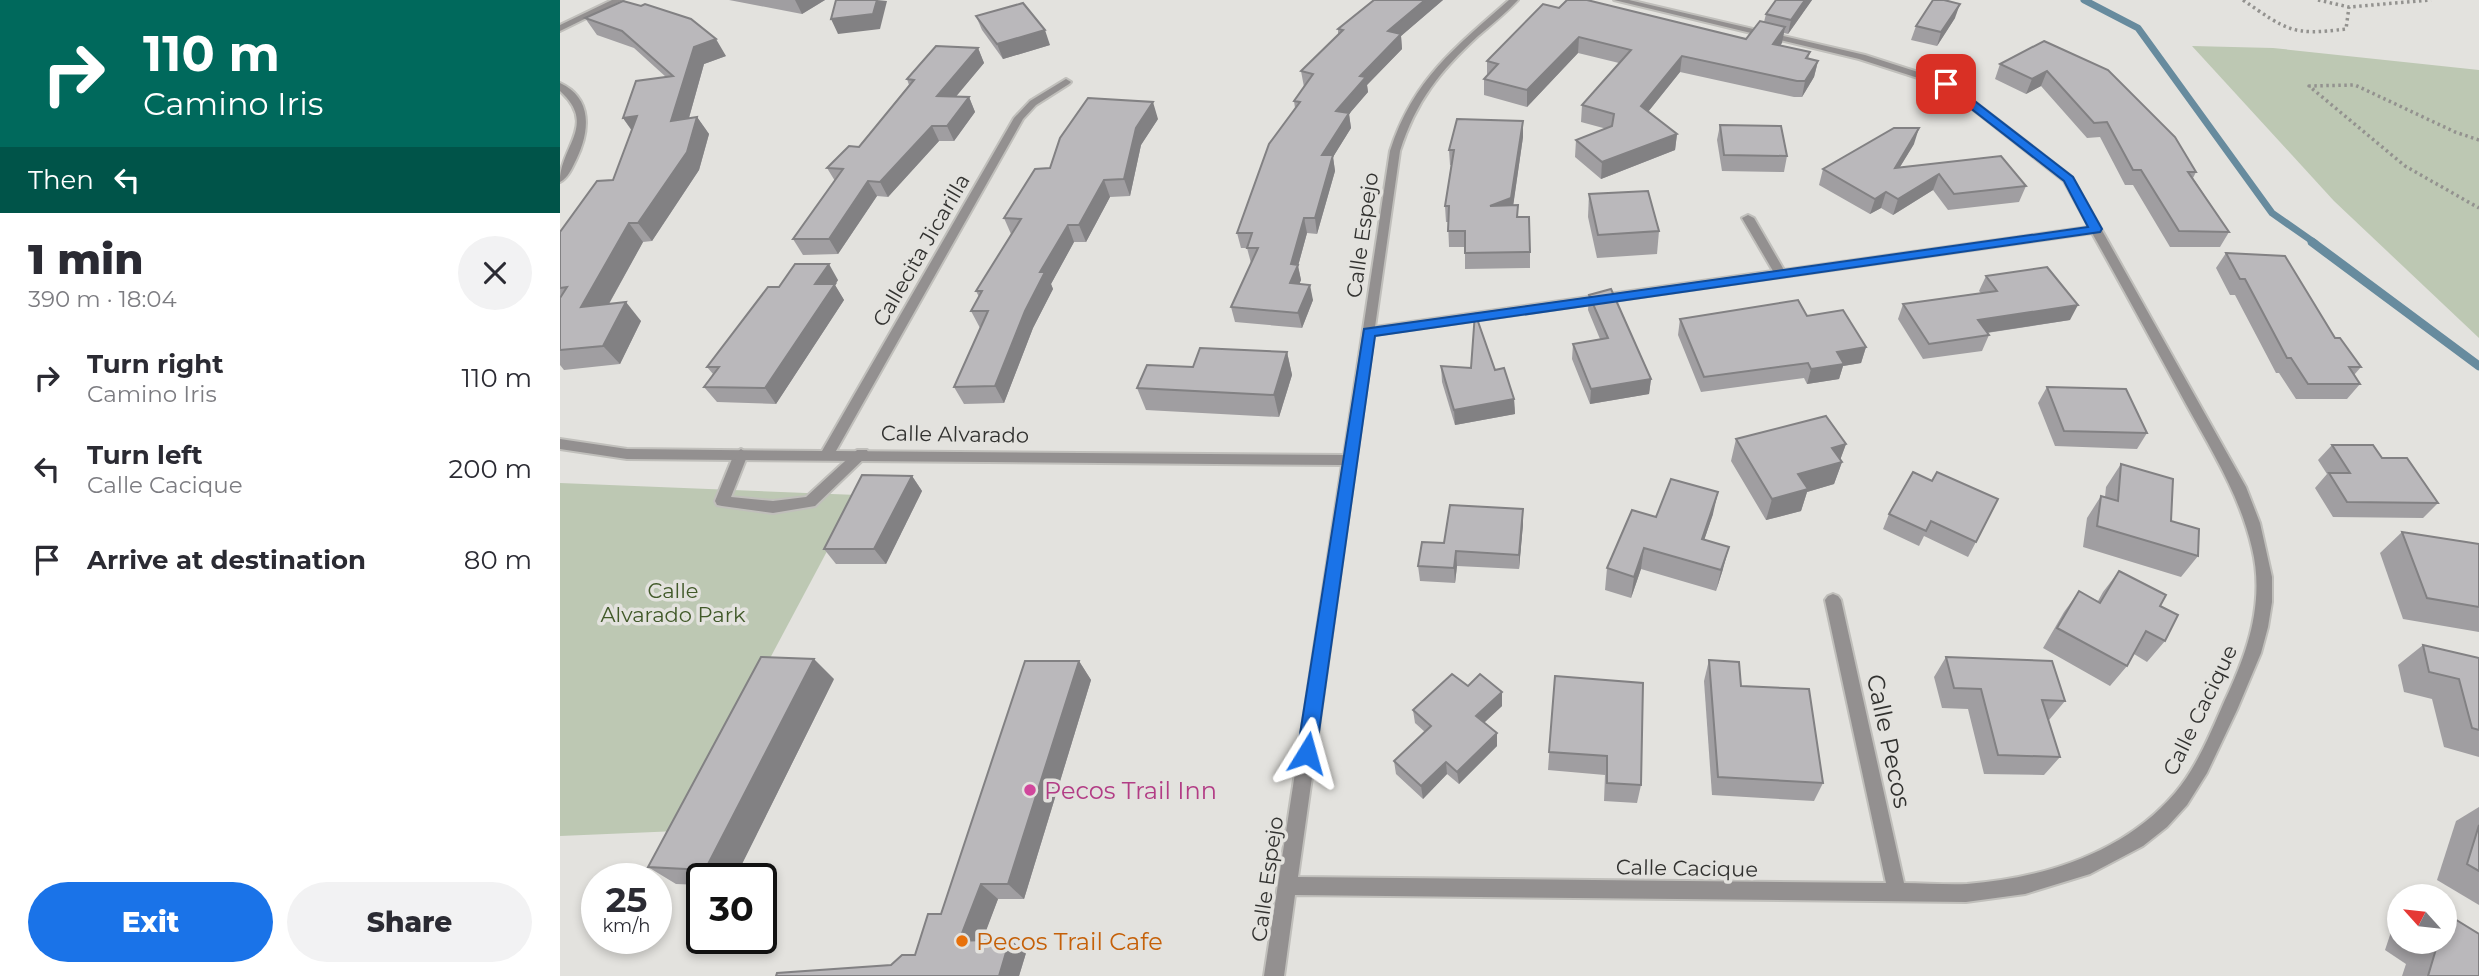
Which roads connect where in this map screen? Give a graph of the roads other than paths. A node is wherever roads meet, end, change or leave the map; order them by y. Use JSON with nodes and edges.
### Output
{"nodes":[{"id":1,"x":619,"y":0,"type":"edge"},
{"id":2,"x":1514,"y":0,"type":"edge"},
{"id":3,"x":1618,"y":0,"type":"edge"},
{"id":4,"x":560,"y":28,"type":"edge"},
{"id":5,"x":1066,"y":82,"type":"dead end"},
{"id":6,"x":560,"y":86,"type":"edge"},
{"id":7,"x":560,"y":179,"type":"edge"},
{"id":8,"x":1748,"y":218,"type":"dead end"},
{"id":9,"x":2096,"y":229,"type":"junction"},
{"id":10,"x":1781,"y":275,"type":"junction"},
{"id":11,"x":1369,"y":332,"type":"junction"},
{"id":12,"x":560,"y":444,"type":"edge"},
{"id":13,"x":741,"y":454,"type":"junction"},
{"id":14,"x":827,"y":454,"type":"junction"},
{"id":15,"x":862,"y":454,"type":"junction"},
{"id":16,"x":1349,"y":460,"type":"junction"},
{"id":17,"x":1833,"y":600,"type":"dead end"},
{"id":18,"x":1287,"y":886,"type":"junction"},
{"id":19,"x":1897,"y":893,"type":"junction"},
{"id":20,"x":1274,"y":976,"type":"edge"}],
"edges":[{"from":1,"to":4,"type":"street"},
{"from":2,"to":11,"type":"street","name":"Calle Espejo"},
{"from":3,"to":9,"type":"street","name":"Calle Cacique"},
{"from":5,"to":14,"type":"street","name":"Callecita Jicarilla"},
{"from":6,"to":7,"type":"street"},
{"from":8,"to":10,"type":"street"},
{"from":9,"to":10,"type":"street"},
{"from":9,"to":19,"type":"street","name":"Calle Cacique"},
{"from":10,"to":11,"type":"street"},
{"from":11,"to":16,"type":"street","name":"Calle Espejo"},
{"from":12,"to":13,"type":"street","name":"Calle Alvarado"},
{"from":13,"to":14,"type":"street","name":"Calle Alvarado"},
{"from":13,"to":15,"type":"street"},
{"from":14,"to":15,"type":"street","name":"Calle Alvarado"},
{"from":15,"to":16,"type":"street","name":"Calle Alvarado"},
{"from":16,"to":18,"type":"street","name":"Calle Espejo"},
{"from":17,"to":19,"type":"street","name":"Calle Pecos"},
{"from":18,"to":19,"type":"street","name":"Calle Cacique"},
{"from":18,"to":20,"type":"street","name":"Calle Espejo"}]}
